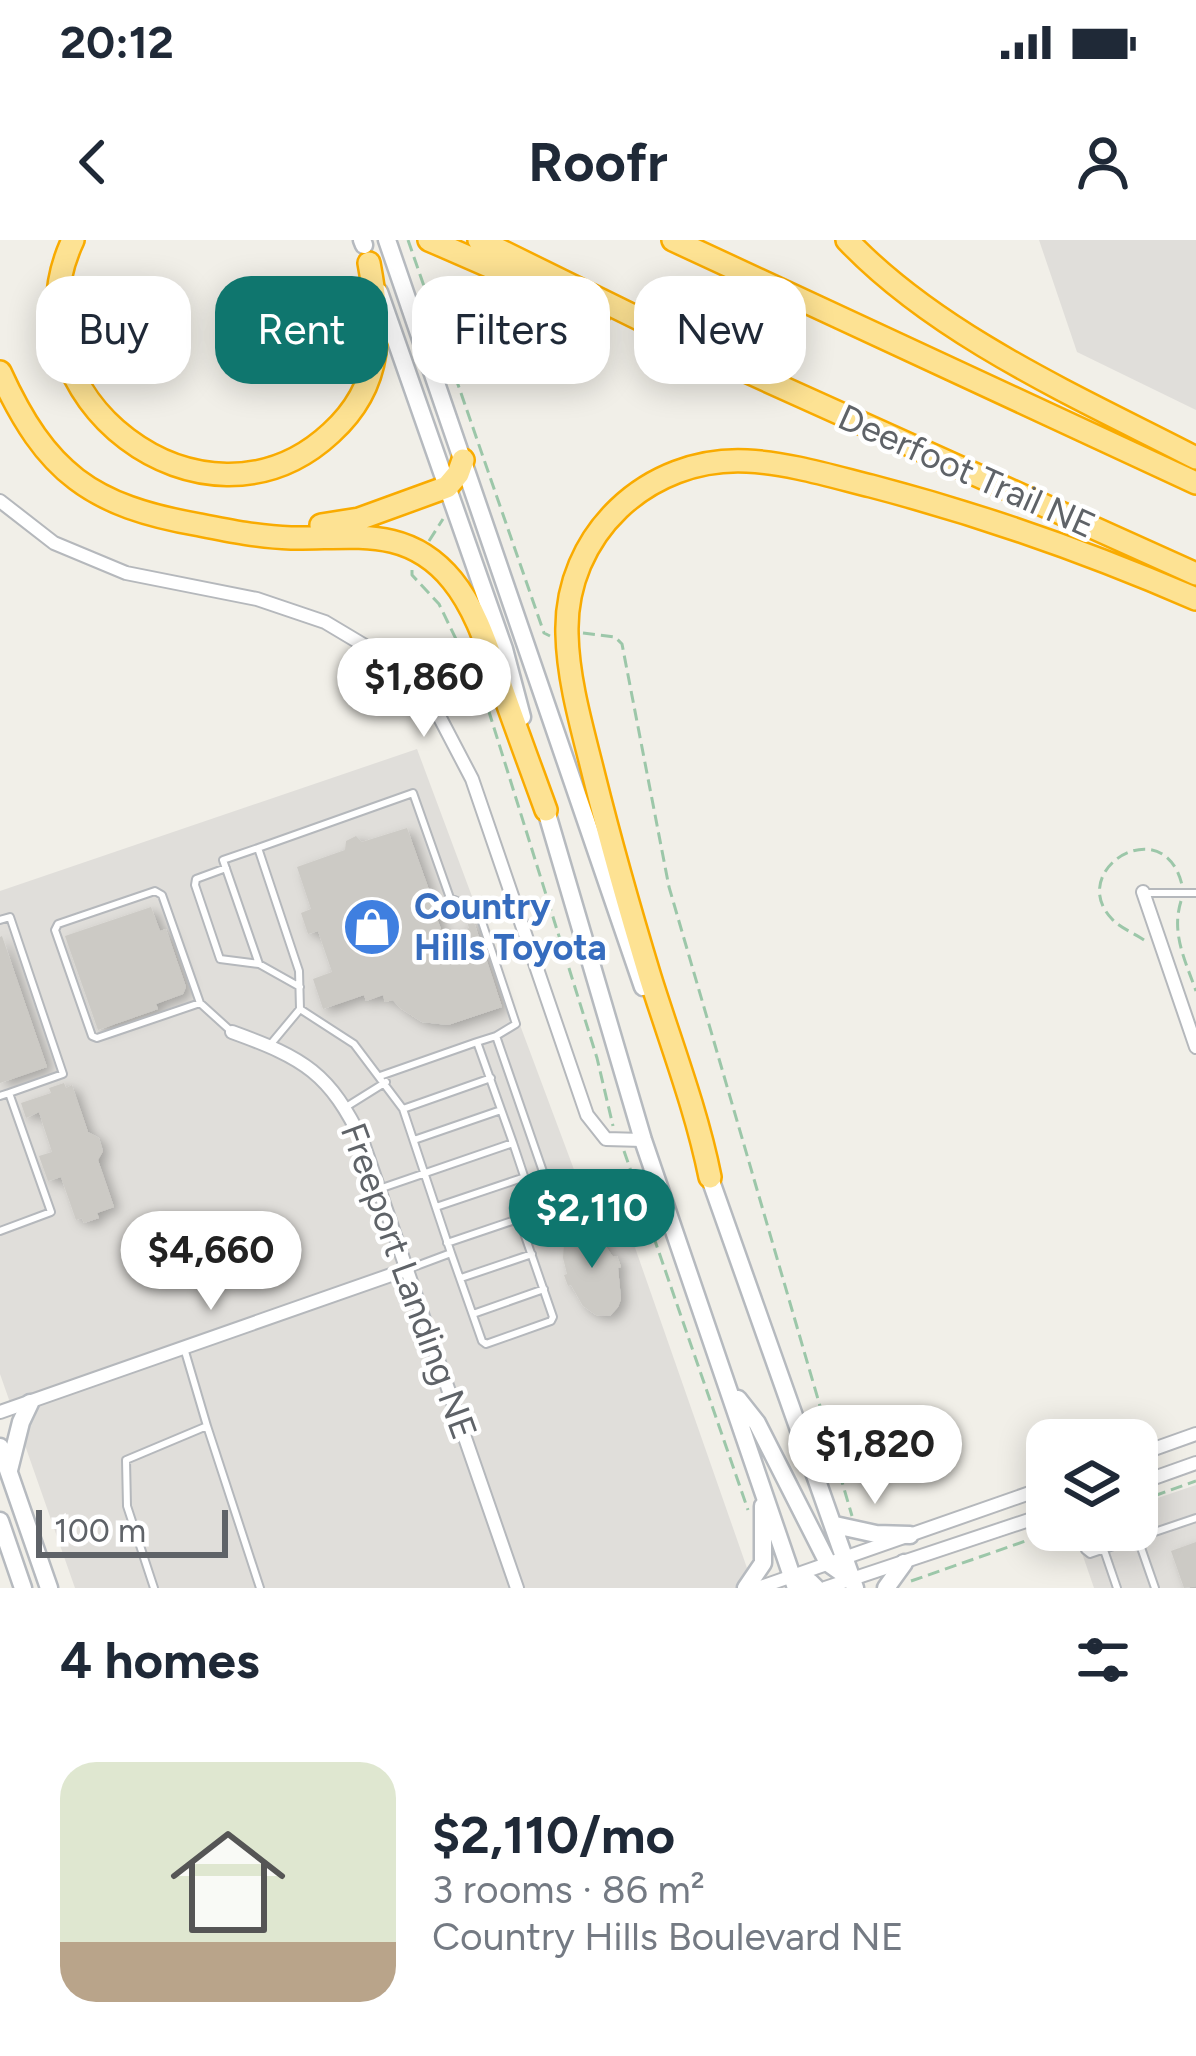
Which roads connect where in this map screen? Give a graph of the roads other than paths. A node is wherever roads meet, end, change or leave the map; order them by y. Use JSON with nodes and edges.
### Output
{"nodes":[{"id":1,"x":73,"y":240,"type":"edge"},
{"id":2,"x":387,"y":240,"type":"edge"},
{"id":3,"x":429,"y":240,"type":"edge"},
{"id":4,"x":479,"y":240,"type":"edge"},
{"id":5,"x":673,"y":240,"type":"edge"},
{"id":6,"x":847,"y":240,"type":"edge"},
{"id":7,"x":365,"y":249,"type":"edge"},
{"id":8,"x":634,"y":316,"type":"edge"},
{"id":9,"x":634,"y":327,"type":"edge"},
{"id":10,"x":0,"y":372,"type":"edge"},
{"id":11,"x":774,"y":384,"type":"edge"},
{"id":12,"x":16,"y":406,"type":"junction"},
{"id":13,"x":1196,"y":458,"type":"edge"},
{"id":14,"x":463,"y":460,"type":"junction"},
{"id":15,"x":1196,"y":483,"type":"edge"},
{"id":16,"x":445,"y":497,"type":"junction"},
{"id":17,"x":0,"y":501,"type":"edge"},
{"id":18,"x":1196,"y":574,"type":"edge"},
{"id":19,"x":1196,"y":598,"type":"edge"},
{"id":20,"x":545,"y":809,"type":"junction"},
{"id":21,"x":258,"y":848,"type":"junction"},
{"id":22,"x":226,"y":868,"type":"junction"},
{"id":23,"x":1142,"y":892,"type":"joint"},
{"id":24,"x":1196,"y":893,"type":"edge"},
{"id":25,"x":0,"y":920,"type":"edge"},
{"id":26,"x":259,"y":964,"type":"junction"},
{"id":27,"x":300,"y":987,"type":"junction"},
{"id":28,"x":200,"y":1003,"type":"junction"},
{"id":29,"x":300,"y":1009,"type":"junction"},
{"id":30,"x":1191,"y":1014,"type":"edge"},
{"id":31,"x":232,"y":1032,"type":"joint"},
{"id":32,"x":496,"y":1036,"type":"junction"},
{"id":33,"x":477,"y":1042,"type":"junction"},
{"id":34,"x":270,"y":1046,"type":"junction"},
{"id":35,"x":1196,"y":1047,"type":"edge"},
{"id":36,"x":491,"y":1078,"type":"junction"},
{"id":37,"x":383,"y":1079,"type":"junction"},
{"id":38,"x":5,"y":1094,"type":"edge"},
{"id":39,"x":346,"y":1108,"type":"junction"},
{"id":40,"x":404,"y":1109,"type":"junction"},
{"id":41,"x":501,"y":1109,"type":"junction"},
{"id":42,"x":414,"y":1140,"type":"junction"},
{"id":43,"x":643,"y":1140,"type":"junction"},
{"id":44,"x":513,"y":1143,"type":"junction"},
{"id":45,"x":424,"y":1173,"type":"junction"},
{"id":46,"x":710,"y":1177,"type":"junction"},
{"id":47,"x":380,"y":1189,"type":"junction"},
{"id":48,"x":549,"y":1189,"type":"dead end"},
{"id":49,"x":598,"y":1205,"type":"dead end"},
{"id":50,"x":436,"y":1208,"type":"junction"},
{"id":51,"x":524,"y":1230,"type":"junction"},
{"id":52,"x":0,"y":1231,"type":"edge"},
{"id":53,"x":447,"y":1243,"type":"junction"},
{"id":54,"x":451,"y":1253,"type":"junction"},
{"id":55,"x":532,"y":1254,"type":"junction"},
{"id":56,"x":408,"y":1269,"type":"junction"},
{"id":57,"x":460,"y":1279,"type":"junction"},
{"id":58,"x":544,"y":1289,"type":"junction"},
{"id":59,"x":472,"y":1314,"type":"junction"},
{"id":60,"x":184,"y":1348,"type":"junction"},
{"id":61,"x":730,"y":1389,"type":"junction"},
{"id":62,"x":30,"y":1403,"type":"junction"},
{"id":63,"x":0,"y":1412,"type":"edge"},
{"id":64,"x":206,"y":1426,"type":"junction"},
{"id":65,"x":1196,"y":1434,"type":"edge"},
{"id":66,"x":0,"y":1447,"type":"edge"},
{"id":67,"x":1158,"y":1448,"type":"edge"},
{"id":68,"x":1196,"y":1463,"type":"edge"},
{"id":69,"x":9,"y":1471,"type":"junction"},
{"id":70,"x":1158,"y":1477,"type":"edge"},
{"id":71,"x":763,"y":1488,"type":"junction"},
{"id":72,"x":1026,"y":1494,"type":"edge"},
{"id":73,"x":1196,"y":1518,"type":"edge"},
{"id":74,"x":0,"y":1521,"type":"edge"},
{"id":75,"x":844,"y":1521,"type":"junction"},
{"id":76,"x":1026,"y":1521,"type":"edge"},
{"id":77,"x":1158,"y":1532,"type":"edge"},
{"id":78,"x":910,"y":1535,"type":"junction"},
{"id":79,"x":1105,"y":1551,"type":"edge"},
{"id":80,"x":1142,"y":1551,"type":"edge"},
{"id":81,"x":836,"y":1560,"type":"junction"},
{"id":82,"x":904,"y":1563,"type":"junction"},
{"id":83,"x":794,"y":1582,"type":"edge"},
{"id":84,"x":853,"y":1584,"type":"edge"},
{"id":85,"x":893,"y":1586,"type":"edge"},
{"id":86,"x":23,"y":1588,"type":"edge"},
{"id":87,"x":49,"y":1588,"type":"edge"},
{"id":88,"x":154,"y":1588,"type":"edge"},
{"id":89,"x":260,"y":1588,"type":"edge"},
{"id":90,"x":518,"y":1588,"type":"edge"},
{"id":91,"x":746,"y":1588,"type":"edge"},
{"id":92,"x":758,"y":1588,"type":"edge"},
{"id":93,"x":816,"y":1588,"type":"edge"},
{"id":94,"x":825,"y":1588,"type":"edge"},
{"id":95,"x":1117,"y":1588,"type":"edge"},
{"id":96,"x":1155,"y":1588,"type":"edge"}],
"edges":[{"from":1,"to":7,"type":"highway"},
{"from":2,"to":14,"type":"main road"},
{"from":3,"to":9,"type":"highway"},
{"from":4,"to":8,"type":"highway","name":"Deerfoot Trail NE"},
{"from":5,"to":15,"type":"highway"},
{"from":6,"to":13,"type":"highway"},
{"from":7,"to":16,"type":"main road"},
{"from":10,"to":12,"type":"highway"},
{"from":11,"to":18,"type":"highway","name":"Deerfoot Trail NE"},
{"from":12,"to":16,"type":"highway"},
{"from":12,"to":20,"type":"highway"},
{"from":14,"to":16,"type":"highway"},
{"from":14,"to":46,"type":"main road"},
{"from":16,"to":20,"type":"main road"},
{"from":17,"to":43,"type":"street"},
{"from":19,"to":46,"type":"highway"},
{"from":20,"to":43,"type":"main road"},
{"from":21,"to":22,"type":"lane"},
{"from":21,"to":27,"type":"lane"},
{"from":21,"to":32,"type":"lane"},
{"from":22,"to":26,"type":"lane"},
{"from":22,"to":26,"type":"lane"},
{"from":23,"to":24,"type":"lane"},
{"from":23,"to":30,"type":"street"},
{"from":25,"to":38,"type":"lane"},
{"from":26,"to":27,"type":"lane"},
{"from":27,"to":29,"type":"lane"},
{"from":28,"to":28,"type":"lane"},
{"from":28,"to":31,"type":"lane"},
{"from":29,"to":34,"type":"lane"},
{"from":29,"to":37,"type":"lane"},
{"from":30,"to":35,"type":"street"},
{"from":31,"to":34,"type":"street","name":"Freeport Landing NE"},
{"from":32,"to":33,"type":"lane"},
{"from":32,"to":48,"type":"lane"},
{"from":33,"to":36,"type":"lane"},
{"from":33,"to":37,"type":"lane"},
{"from":34,"to":39,"type":"street","name":"Freeport Landing NE"},
{"from":36,"to":40,"type":"lane"},
{"from":36,"to":41,"type":"lane"},
{"from":37,"to":39,"type":"lane"},
{"from":37,"to":40,"type":"lane"},
{"from":38,"to":52,"type":"lane"},
{"from":39,"to":47,"type":"street","name":"Freeport Landing NE"},
{"from":40,"to":42,"type":"lane"},
{"from":41,"to":42,"type":"lane"},
{"from":41,"to":44,"type":"lane"},
{"from":42,"to":45,"type":"lane"},
{"from":43,"to":61,"type":"main road"},
{"from":44,"to":45,"type":"lane"},
{"from":44,"to":50,"type":"lane"},
{"from":45,"to":47,"type":"lane"},
{"from":45,"to":50,"type":"lane"},
{"from":46,"to":75,"type":"main road"},
{"from":47,"to":56,"type":"street","name":"Freeport Landing NE"},
{"from":49,"to":51,"type":"lane"},
{"from":50,"to":53,"type":"lane"},
{"from":51,"to":53,"type":"lane"},
{"from":51,"to":55,"type":"lane"},
{"from":53,"to":54,"type":"lane"},
{"from":54,"to":56,"type":"lane"},
{"from":54,"to":57,"type":"lane"},
{"from":55,"to":57,"type":"lane"},
{"from":55,"to":58,"type":"lane"},
{"from":56,"to":60,"type":"street"},
{"from":56,"to":90,"type":"street","name":"Freeport Landing NE"},
{"from":57,"to":59,"type":"lane"},
{"from":58,"to":59,"type":"lane"},
{"from":58,"to":59,"type":"lane"},
{"from":60,"to":62,"type":"street"},
{"from":60,"to":64,"type":"lane"},
{"from":61,"to":71,"type":"main road"},
{"from":61,"to":81,"type":"main road"},
{"from":62,"to":63,"type":"street"},
{"from":62,"to":69,"type":"main road"},
{"from":64,"to":88,"type":"lane"},
{"from":64,"to":89,"type":"lane"},
{"from":65,"to":67,"type":"street"},
{"from":66,"to":69,"type":"main road"},
{"from":68,"to":70,"type":"street"},
{"from":69,"to":87,"type":"main road"},
{"from":71,"to":83,"type":"main road"},
{"from":71,"to":91,"type":"main road"},
{"from":72,"to":78,"type":"street"},
{"from":73,"to":77,"type":"lane"},
{"from":74,"to":86,"type":"main road"},
{"from":75,"to":78,"type":"main road"},
{"from":75,"to":81,"type":"main road"},
{"from":76,"to":82,"type":"street"},
{"from":78,"to":81,"type":"street"},
{"from":79,"to":95,"type":"lane"},
{"from":80,"to":96,"type":"lane"},
{"from":81,"to":83,"type":"street"},
{"from":81,"to":84,"type":"main road"},
{"from":82,"to":84,"type":"street"},
{"from":82,"to":85,"type":"main road"},
{"from":83,"to":92,"type":"street"},
{"from":83,"to":93,"type":"main road"},
{"from":84,"to":94,"type":"street"}]}
